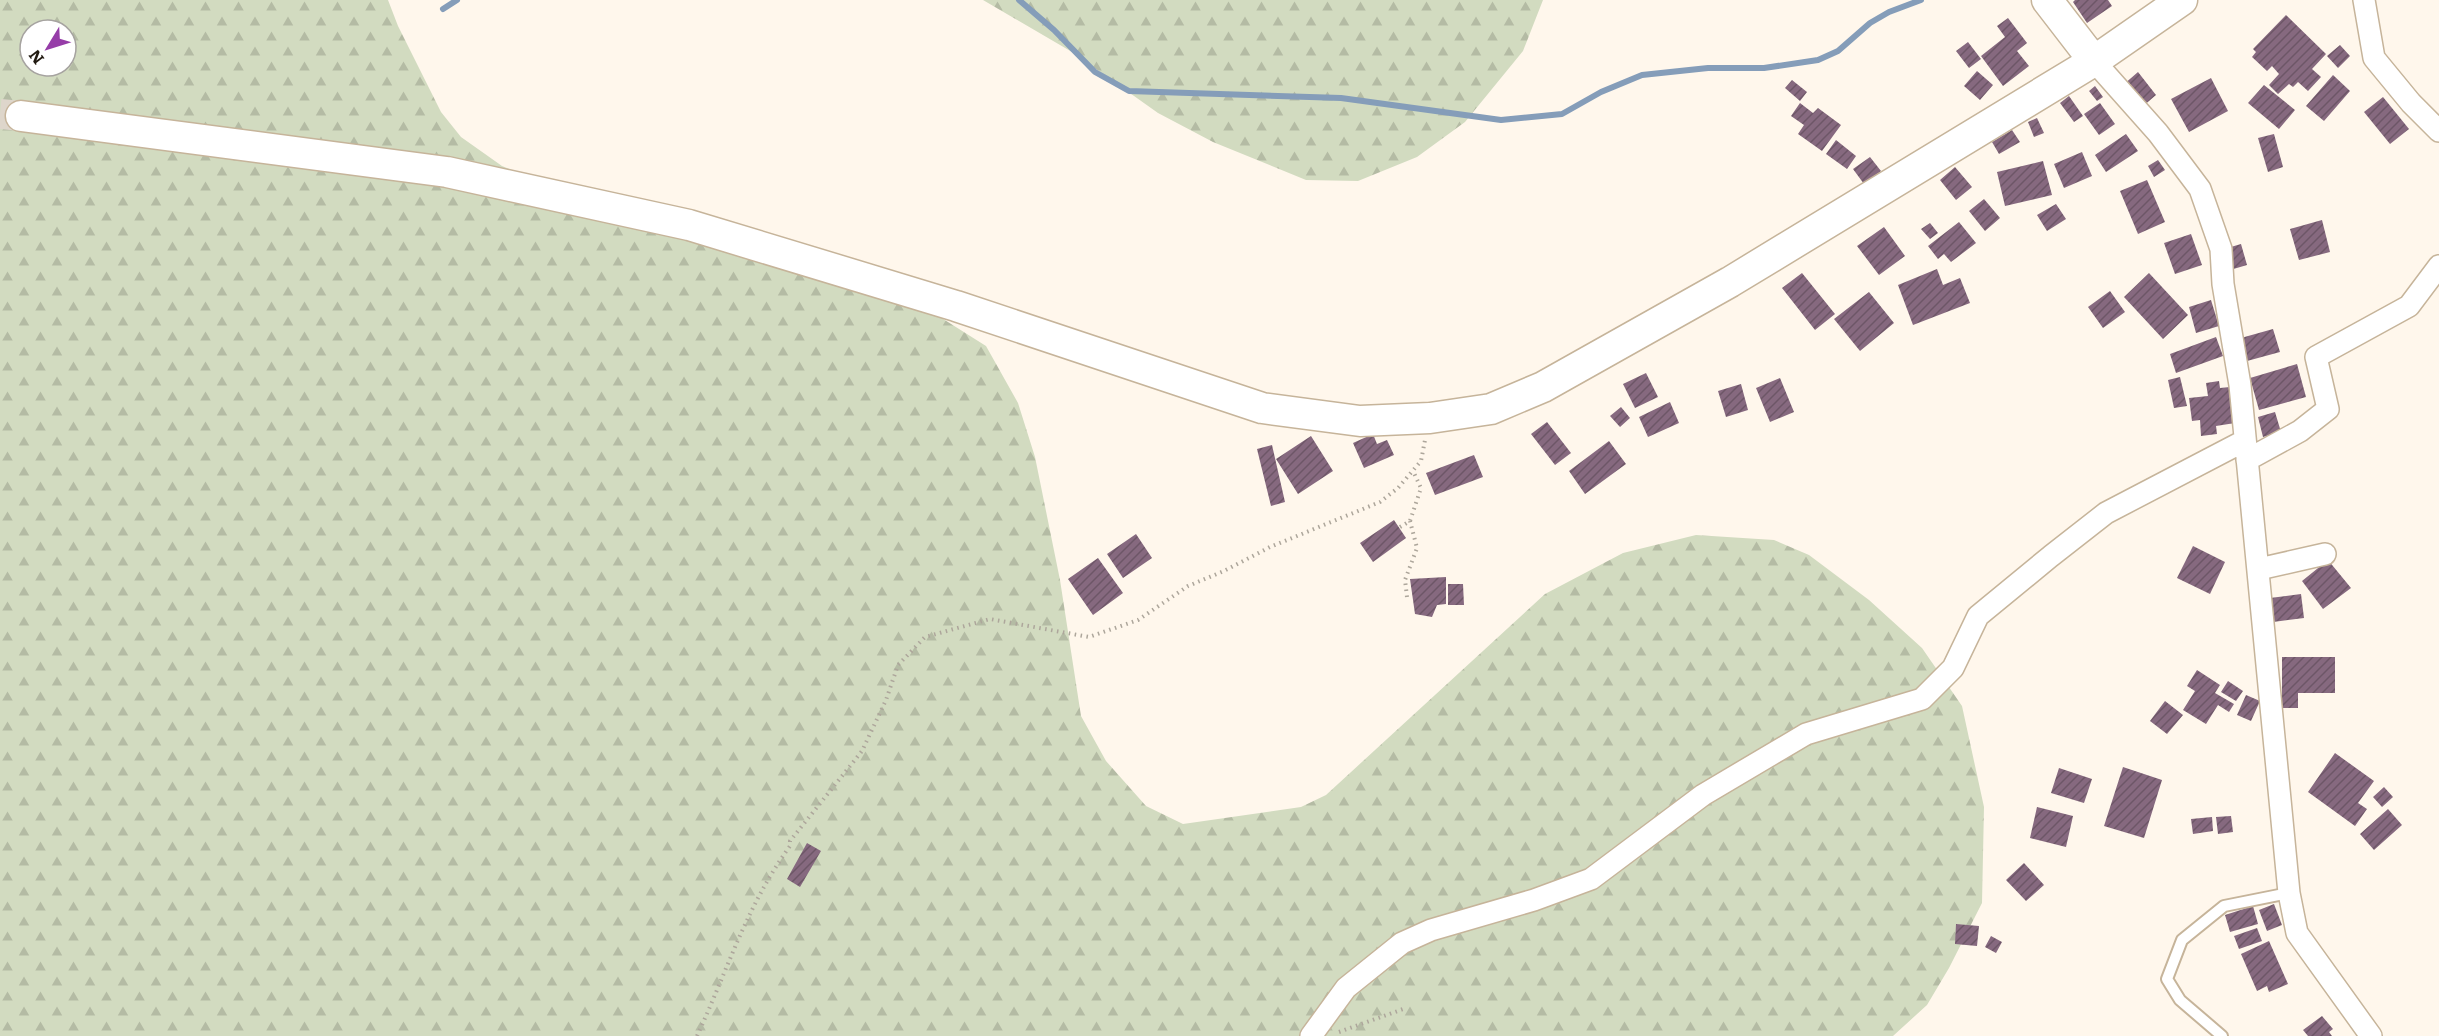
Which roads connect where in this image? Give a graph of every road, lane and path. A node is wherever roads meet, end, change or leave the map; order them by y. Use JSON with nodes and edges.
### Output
{"nodes":[{"id":1,"x":2047,"y":0,"type":"edge"},
{"id":2,"x":2182,"y":0,"type":"edge"},
{"id":3,"x":2364,"y":0,"type":"edge"},
{"id":4,"x":2094,"y":61,"type":"junction"},
{"id":5,"x":21,"y":116,"type":"tunnel mouth"},
{"id":6,"x":2439,"y":131,"type":"edge"},
{"id":7,"x":2439,"y":266,"type":"edge"},
{"id":8,"x":1430,"y":418,"type":"junction"},
{"id":9,"x":2246,"y":450,"type":"junction"},
{"id":10,"x":1413,"y":471,"type":"junction"},
{"id":11,"x":1410,"y":521,"type":"junction"},
{"id":12,"x":1400,"y":527,"type":"dead end"},
{"id":13,"x":2325,"y":554,"type":"dead end"},
{"id":14,"x":2259,"y":569,"type":"junction"},
{"id":15,"x":1407,"y":597,"type":"dead end"},
{"id":16,"x":2289,"y":893,"type":"junction"},
{"id":17,"x":1406,"y":1008,"type":"dead end"},
{"id":18,"x":1333,"y":1034,"type":"dead end"},
{"id":19,"x":697,"y":1036,"type":"edge"},
{"id":20,"x":1311,"y":1036,"type":"edge"},
{"id":21,"x":2222,"y":1036,"type":"edge"},
{"id":22,"x":2371,"y":1036,"type":"edge"}],
"edges":[{"from":1,"to":4,"type":"street"},
{"from":2,"to":4,"type":"street"},
{"from":3,"to":6,"type":"street"},
{"from":4,"to":8,"type":"street"},
{"from":4,"to":9,"type":"street"},
{"from":5,"to":8,"type":"street"},
{"from":7,"to":9,"type":"street"},
{"from":8,"to":10,"type":"path"},
{"from":9,"to":14,"type":"street"},
{"from":9,"to":20,"type":"street"},
{"from":10,"to":11,"type":"path"},
{"from":10,"to":19,"type":"path"},
{"from":11,"to":12,"type":"path"},
{"from":11,"to":15,"type":"path"},
{"from":13,"to":14,"type":"street"},
{"from":14,"to":16,"type":"street"},
{"from":16,"to":21,"type":"lane"},
{"from":16,"to":22,"type":"street"},
{"from":17,"to":18,"type":"path"}]}
